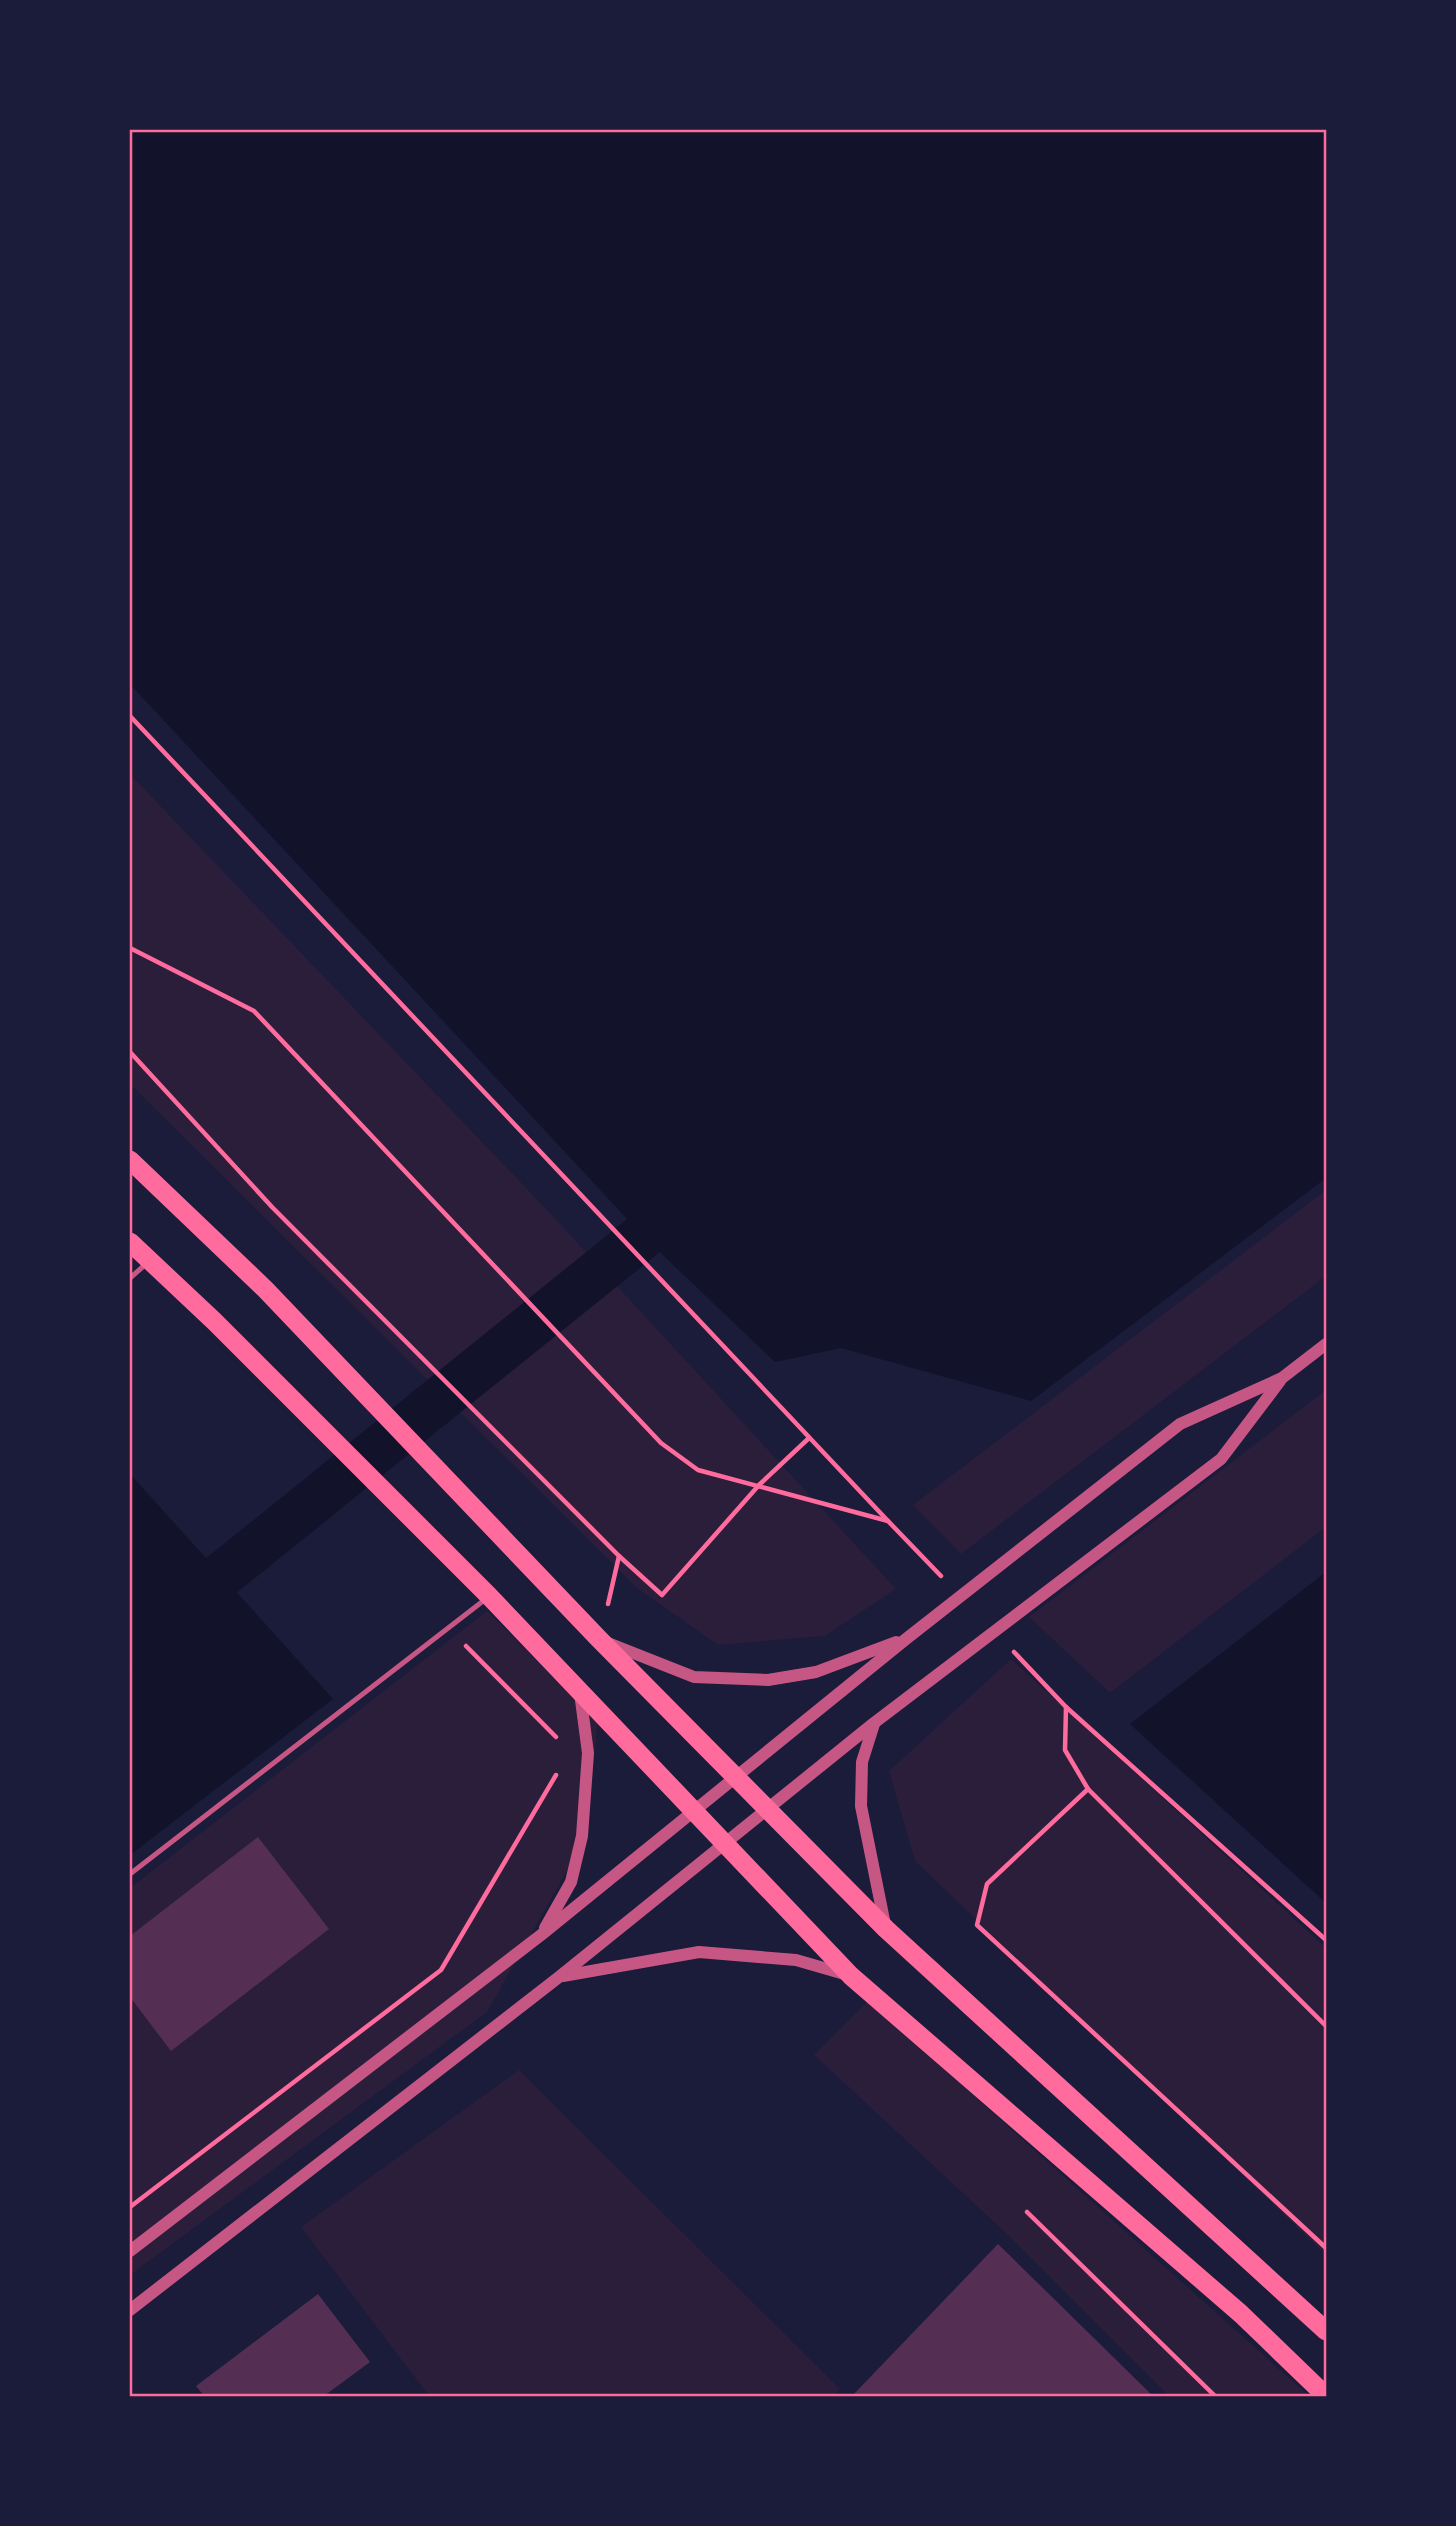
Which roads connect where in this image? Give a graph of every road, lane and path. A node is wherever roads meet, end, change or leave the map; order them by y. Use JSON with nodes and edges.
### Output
{"nodes":[{"id":1,"x":130,"y":716,"type":"edge"},
{"id":2,"x":130,"y":949,"type":"edge"},
{"id":3,"x":130,"y":1052,"type":"edge"},
{"id":4,"x":130,"y":1160,"type":"edge"},
{"id":5,"x":130,"y":1242,"type":"edge"},
{"id":6,"x":149,"y":1262,"type":"junction"},
{"id":7,"x":130,"y":1278,"type":"edge"},
{"id":8,"x":1326,"y":1344,"type":"edge"},
{"id":9,"x":1282,"y":1378,"type":"junction"},
{"id":10,"x":809,"y":1437,"type":"junction"},
{"id":11,"x":759,"y":1485,"type":"junction"},
{"id":12,"x":888,"y":1521,"type":"junction"},
{"id":13,"x":619,"y":1556,"type":"junction"},
{"id":14,"x":960,"y":1596,"type":"junction"},
{"id":15,"x":489,"y":1597,"type":"junction"},
{"id":16,"x":448,"y":1628,"type":"junction"},
{"id":17,"x":994,"y":1632,"type":"junction"},
{"id":18,"x":599,"y":1639,"type":"junction"},
{"id":19,"x":906,"y":1639,"type":"junction"},
{"id":20,"x":580,"y":1693,"type":"junction"},
{"id":21,"x":1066,"y":1707,"type":"junction"},
{"id":22,"x":874,"y":1723,"type":"junction"},
{"id":23,"x":561,"y":1742,"type":"dead end"},
{"id":24,"x":557,"y":1774,"type":"dead end"},
{"id":25,"x":735,"y":1777,"type":"junction"},
{"id":26,"x":1088,"y":1790,"type":"junction"},
{"id":27,"x":767,"y":1809,"type":"junction"},
{"id":28,"x":693,"y":1811,"type":"junction"},
{"id":29,"x":724,"y":1844,"type":"junction"},
{"id":30,"x":130,"y":1874,"type":"edge"},
{"id":31,"x":886,"y":1929,"type":"junction"},
{"id":32,"x":541,"y":1935,"type":"junction"},
{"id":33,"x":1326,"y":1940,"type":"edge"},
{"id":34,"x":851,"y":1976,"type":"junction"},
{"id":35,"x":559,"y":1977,"type":"junction"},
{"id":36,"x":1326,"y":2026,"type":"edge"},
{"id":37,"x":130,"y":2207,"type":"edge"},
{"id":38,"x":1027,"y":2212,"type":"dead end"},
{"id":39,"x":1326,"y":2248,"type":"edge"},
{"id":40,"x":130,"y":2251,"type":"edge"},
{"id":41,"x":130,"y":2310,"type":"edge"},
{"id":42,"x":1326,"y":2331,"type":"edge"},
{"id":43,"x":1215,"y":2396,"type":"edge"},
{"id":44,"x":1326,"y":2396,"type":"edge"}],
"edges":[{"from":1,"to":10,"type":"path"},
{"from":2,"to":11,"type":"path"},
{"from":3,"to":13,"type":"path"},
{"from":4,"to":18,"type":"highway"},
{"from":5,"to":6,"type":"highway"},
{"from":6,"to":7,"type":"lane"},
{"from":6,"to":15,"type":"highway"},
{"from":8,"to":9,"type":"street"},
{"from":9,"to":14,"type":"street"},
{"from":9,"to":17,"type":"street"},
{"from":10,"to":11,"type":"path"},
{"from":10,"to":12,"type":"path"},
{"from":11,"to":12,"type":"path"},
{"from":11,"to":13,"type":"path"},
{"from":12,"to":14,"type":"path"},
{"from":13,"to":18,"type":"path"},
{"from":14,"to":19,"type":"street"},
{"from":15,"to":16,"type":"lane"},
{"from":15,"to":20,"type":"highway"},
{"from":16,"to":23,"type":"path"},
{"from":16,"to":30,"type":"lane"},
{"from":17,"to":21,"type":"path"},
{"from":17,"to":22,"type":"street"},
{"from":18,"to":19,"type":"street"},
{"from":18,"to":25,"type":"highway"},
{"from":19,"to":25,"type":"street"},
{"from":20,"to":28,"type":"highway"},
{"from":20,"to":32,"type":"street"},
{"from":21,"to":26,"type":"path"},
{"from":21,"to":33,"type":"path"},
{"from":22,"to":27,"type":"street"},
{"from":22,"to":31,"type":"street"},
{"from":24,"to":37,"type":"path"},
{"from":25,"to":27,"type":"highway"},
{"from":25,"to":28,"type":"street"},
{"from":26,"to":36,"type":"path"},
{"from":26,"to":39,"type":"path"},
{"from":27,"to":29,"type":"street"},
{"from":27,"to":31,"type":"highway"},
{"from":28,"to":29,"type":"highway"},
{"from":28,"to":32,"type":"street"},
{"from":29,"to":34,"type":"highway"},
{"from":29,"to":35,"type":"street"},
{"from":31,"to":42,"type":"highway"},
{"from":32,"to":40,"type":"street"},
{"from":34,"to":35,"type":"street"},
{"from":34,"to":44,"type":"highway"},
{"from":35,"to":41,"type":"street"},
{"from":38,"to":43,"type":"path"}]}
